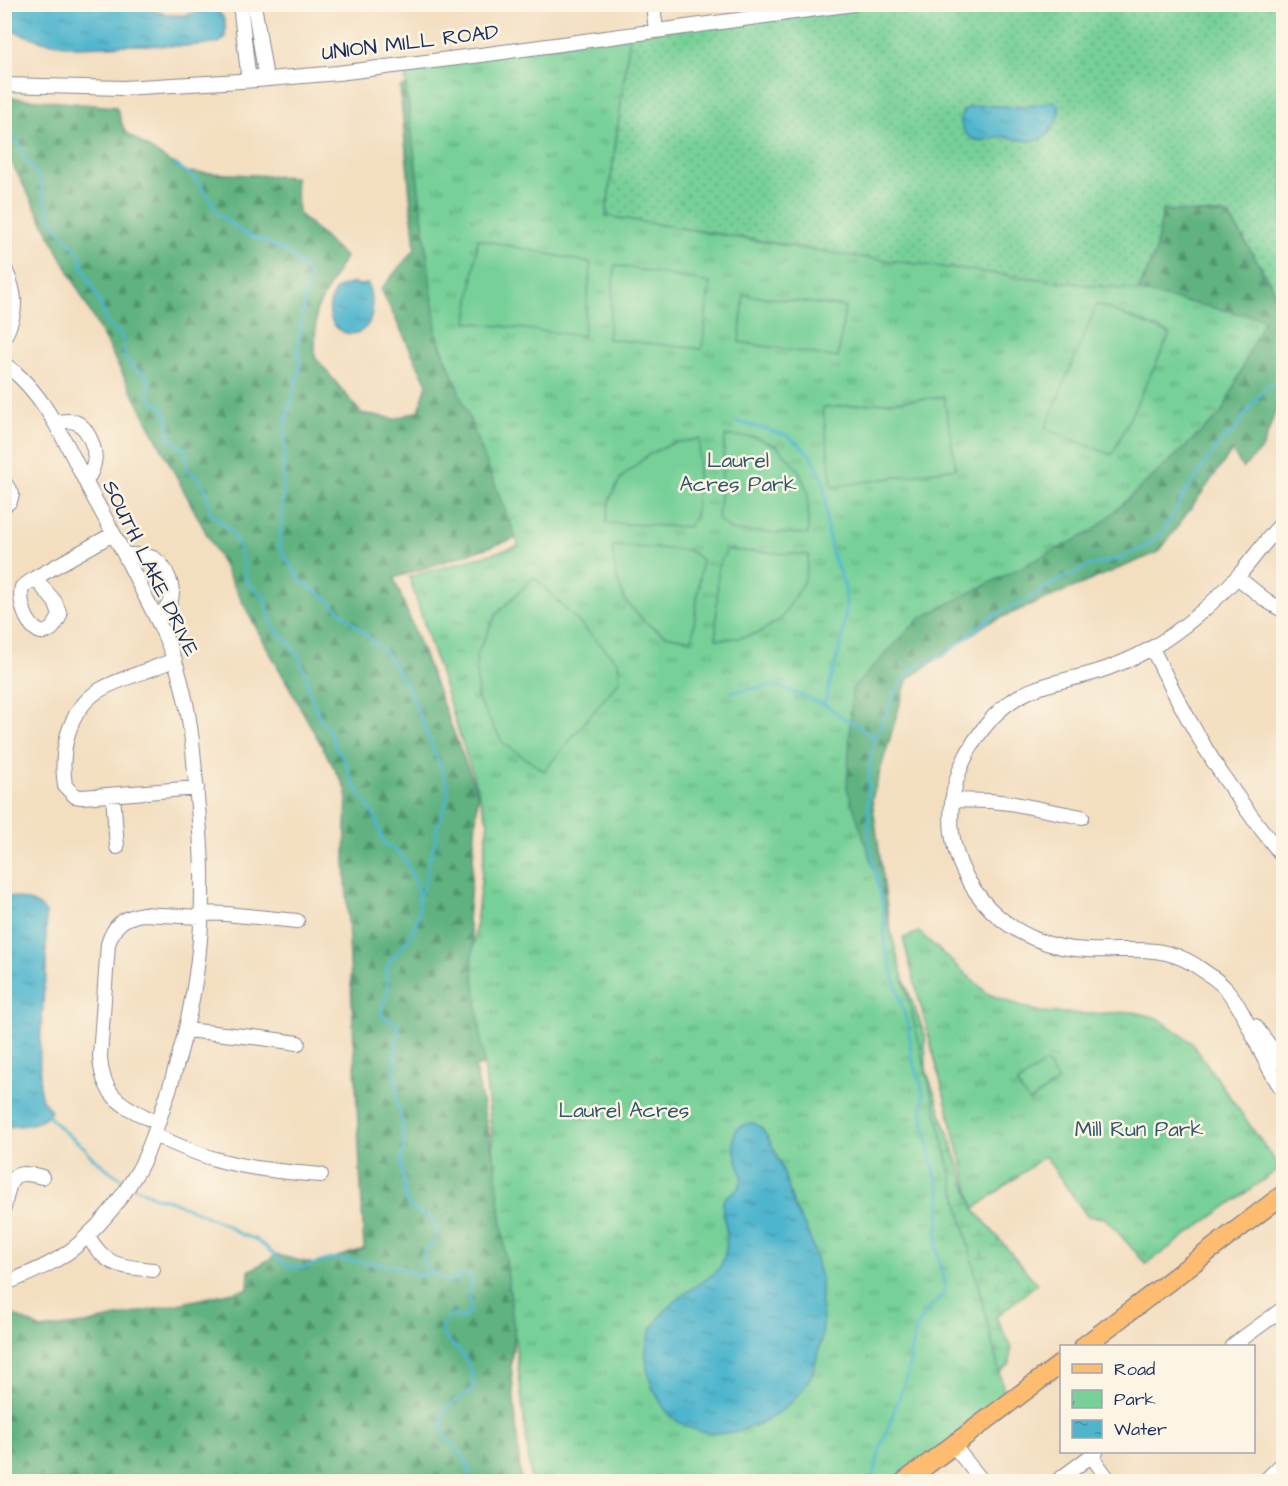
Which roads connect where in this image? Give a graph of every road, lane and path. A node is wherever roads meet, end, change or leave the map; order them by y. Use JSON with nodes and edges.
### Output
{"nodes":[{"id":1,"x":240,"y":4,"type":"edge"},
{"id":2,"x":255,"y":4,"type":"edge"},
{"id":3,"x":653,"y":4,"type":"edge"},
{"id":4,"x":853,"y":4,"type":"edge"},
{"id":5,"x":656,"y":31,"type":"junction"},
{"id":6,"x":257,"y":80,"type":"junction"},
{"id":7,"x":4,"y":85,"type":"edge"},
{"id":8,"x":4,"y":267,"type":"edge"},
{"id":9,"x":4,"y":338,"type":"edge"},
{"id":10,"x":4,"y":364,"type":"edge"},
{"id":11,"x":55,"y":423,"type":"junction"},
{"id":12,"x":86,"y":481,"type":"junction"},
{"id":13,"x":4,"y":482,"type":"edge"},
{"id":14,"x":4,"y":506,"type":"edge"},
{"id":15,"x":1284,"y":521,"type":"edge"},
{"id":16,"x":113,"y":534,"type":"junction"},
{"id":17,"x":125,"y":555,"type":"junction"},
{"id":18,"x":1237,"y":577,"type":"junction"},
{"id":19,"x":35,"y":578,"type":"dead end"},
{"id":20,"x":1284,"y":611,"type":"edge"},
{"id":21,"x":157,"y":618,"type":"junction"},
{"id":22,"x":1152,"y":648,"type":"junction"},
{"id":23,"x":175,"y":660,"type":"junction"},
{"id":24,"x":197,"y":788,"type":"junction"},
{"id":25,"x":113,"y":795,"type":"junction"},
{"id":26,"x":952,"y":800,"type":"junction"},
{"id":27,"x":1082,"y":817,"type":"dead end"},
{"id":28,"x":117,"y":847,"type":"dead end"},
{"id":29,"x":1284,"y":858,"type":"edge"},
{"id":30,"x":201,"y":915,"type":"junction"},
{"id":31,"x":297,"y":921,"type":"dead end"},
{"id":32,"x":1246,"y":1019,"type":"junction"},
{"id":33,"x":186,"y":1030,"type":"junction"},
{"id":34,"x":298,"y":1043,"type":"dead end"},
{"id":35,"x":1284,"y":1065,"type":"edge"},
{"id":36,"x":1284,"y":1092,"type":"edge"},
{"id":37,"x":156,"y":1129,"type":"junction"},
{"id":38,"x":321,"y":1174,"type":"dead end"},
{"id":39,"x":42,"y":1177,"type":"dead end"},
{"id":40,"x":1284,"y":1194,"type":"edge"},
{"id":41,"x":4,"y":1208,"type":"edge"},
{"id":42,"x":88,"y":1236,"type":"junction"},
{"id":43,"x":153,"y":1270,"type":"dead end"},
{"id":44,"x":6,"y":1281,"type":"edge"},
{"id":45,"x":1284,"y":1308,"type":"edge"},
{"id":46,"x":1087,"y":1345,"type":"edge"},
{"id":47,"x":1235,"y":1345,"type":"edge"},
{"id":48,"x":1060,"y":1365,"type":"edge"},
{"id":49,"x":953,"y":1445,"type":"junction"},
{"id":50,"x":1094,"y":1453,"type":"edge"},
{"id":51,"x":1284,"y":1462,"type":"edge"},
{"id":52,"x":904,"y":1482,"type":"edge"},
{"id":53,"x":983,"y":1482,"type":"edge"},
{"id":54,"x":1056,"y":1482,"type":"edge"},
{"id":55,"x":1110,"y":1482,"type":"edge"},
{"id":56,"x":1264,"y":1482,"type":"edge"}],
"edges":[{"from":1,"to":6,"type":"street"},
{"from":2,"to":6,"type":"street"},
{"from":3,"to":5,"type":"street"},
{"from":4,"to":5,"type":"street","name":"UNION MILL ROAD"},
{"from":5,"to":6,"type":"street","name":"UNION MILL ROAD"},
{"from":6,"to":7,"type":"street","name":"UNION MILL ROAD"},
{"from":8,"to":9,"type":"street"},
{"from":10,"to":11,"type":"street","name":"SOUTH LAKE DRIVE"},
{"from":11,"to":12,"type":"street","name":"SOUTH LAKE DRIVE"},
{"from":11,"to":12,"type":"street"},
{"from":12,"to":16,"type":"street","name":"SOUTH LAKE DRIVE"},
{"from":13,"to":14,"type":"street"},
{"from":15,"to":18,"type":"street"},
{"from":16,"to":17,"type":"street","name":"SOUTH LAKE DRIVE"},
{"from":16,"to":19,"type":"street"},
{"from":17,"to":21,"type":"street","name":"SOUTH LAKE DRIVE"},
{"from":17,"to":21,"type":"street"},
{"from":18,"to":20,"type":"street"},
{"from":18,"to":22,"type":"street"},
{"from":21,"to":23,"type":"street","name":"SOUTH LAKE DRIVE"},
{"from":22,"to":26,"type":"street"},
{"from":22,"to":29,"type":"street"},
{"from":23,"to":24,"type":"street","name":"SOUTH LAKE DRIVE"},
{"from":23,"to":25,"type":"street"},
{"from":24,"to":25,"type":"street"},
{"from":24,"to":30,"type":"street","name":"SOUTH LAKE DRIVE"},
{"from":25,"to":28,"type":"street"},
{"from":26,"to":27,"type":"street"},
{"from":26,"to":32,"type":"street"},
{"from":30,"to":31,"type":"street"},
{"from":30,"to":33,"type":"street","name":"SOUTH LAKE DRIVE"},
{"from":30,"to":37,"type":"street"},
{"from":32,"to":35,"type":"street"},
{"from":32,"to":36,"type":"street"},
{"from":33,"to":34,"type":"street"},
{"from":33,"to":37,"type":"street","name":"SOUTH LAKE DRIVE"},
{"from":37,"to":38,"type":"street"},
{"from":37,"to":42,"type":"street","name":"SOUTH LAKE DRIVE"},
{"from":39,"to":41,"type":"street"},
{"from":40,"to":46,"type":"main road"},
{"from":42,"to":43,"type":"street"},
{"from":42,"to":44,"type":"street","name":"SOUTH LAKE DRIVE"},
{"from":45,"to":47,"type":"street"},
{"from":48,"to":49,"type":"main road"},
{"from":49,"to":52,"type":"main road"},
{"from":49,"to":53,"type":"street"},
{"from":50,"to":54,"type":"street"},
{"from":50,"to":55,"type":"street"},
{"from":51,"to":56,"type":"street"}]}
